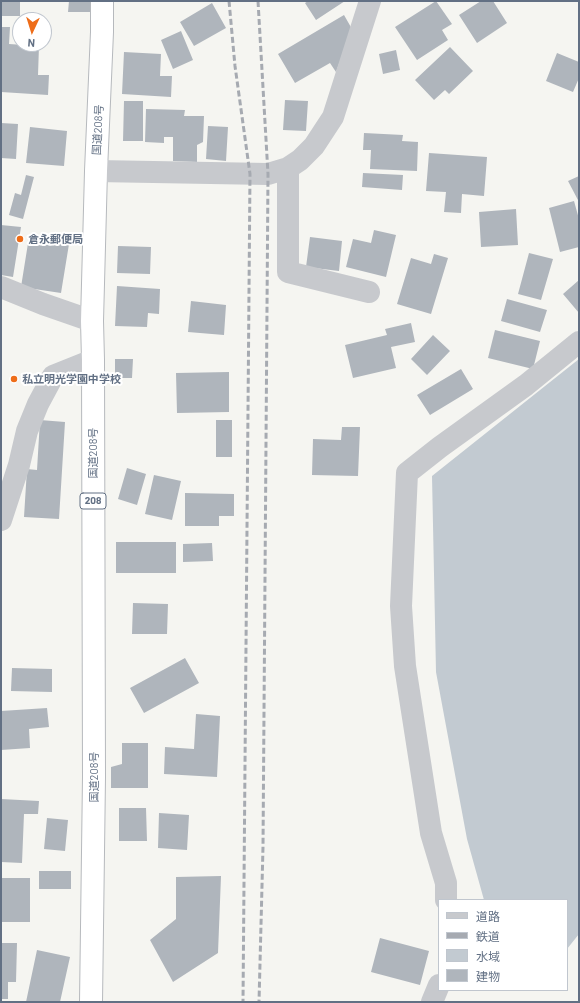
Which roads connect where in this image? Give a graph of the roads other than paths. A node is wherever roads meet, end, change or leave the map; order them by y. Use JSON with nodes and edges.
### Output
{"nodes":[{"id":1,"x":102,"y":1,"type":"edge"},
{"id":2,"x":370,"y":1,"type":"edge"},
{"id":3,"x":288,"y":168,"type":"junction"},
{"id":4,"x":96,"y":171,"type":"junction"},
{"id":5,"x":1,"y":287,"type":"edge"},
{"id":6,"x":369,"y":292,"type":"dead end"},
{"id":7,"x":92,"y":321,"type":"junction"},
{"id":8,"x":579,"y":342,"type":"edge"},
{"id":9,"x":93,"y":360,"type":"junction"},
{"id":10,"x":1,"y":520,"type":"edge"},
{"id":11,"x":446,"y":899,"type":"edge"},
{"id":12,"x":438,"y":987,"type":"edge"},
{"id":13,"x":91,"y":1002,"type":"edge"},
{"id":14,"x":432,"y":1002,"type":"edge"}],
"edges":[{"from":1,"to":4,"type":"highway","name":"国道208号","number":"208"},
{"from":2,"to":3,"type":"street"},
{"from":3,"to":4,"type":"street"},
{"from":3,"to":6,"type":"street"},
{"from":4,"to":7,"type":"highway","name":"国道208号","number":"208"},
{"from":5,"to":7,"type":"street"},
{"from":7,"to":9,"type":"highway","name":"国道208号","number":"208"},
{"from":8,"to":11,"type":"street"},
{"from":9,"to":10,"type":"street"},
{"from":9,"to":13,"type":"highway","name":"国道208号","number":"208"},
{"from":12,"to":14,"type":"street"}]}
